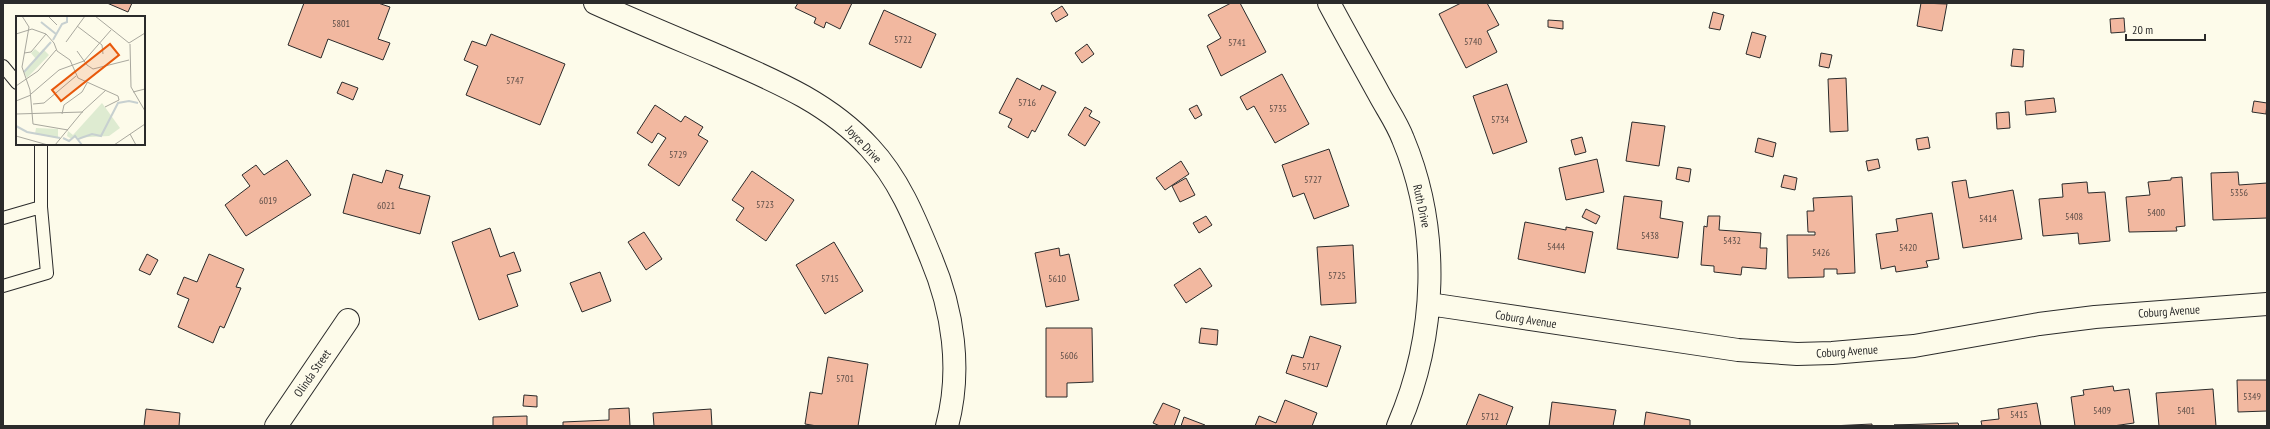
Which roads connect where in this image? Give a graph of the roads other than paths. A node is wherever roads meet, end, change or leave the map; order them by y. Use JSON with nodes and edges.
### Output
{"nodes":[{"id":1,"x":595,"y":3,"type":"edge"},
{"id":2,"x":1329,"y":3,"type":"edge"},
{"id":3,"x":632,"y":10,"type":"edge"},
{"id":4,"x":3,"y":66,"type":"edge"},
{"id":5,"x":16,"y":82,"type":"edge"},
{"id":6,"x":41,"y":145,"type":"edge"},
{"id":7,"x":41,"y":207,"type":"junction"},
{"id":8,"x":3,"y":218,"type":"edge"},
{"id":9,"x":3,"y":286,"type":"edge"},
{"id":10,"x":1429,"y":304,"type":"junction"},
{"id":11,"x":2267,"y":304,"type":"edge"},
{"id":12,"x":348,"y":320,"type":"dead end"},
{"id":13,"x":276,"y":426,"type":"edge"},
{"id":14,"x":947,"y":426,"type":"edge"},
{"id":15,"x":1398,"y":426,"type":"edge"}],
"edges":[{"from":1,"to":3,"type":"street","name":"Joyce Drive"},
{"from":2,"to":10,"type":"street","name":"Ruth Drive"},
{"from":3,"to":14,"type":"street","name":"Joyce Drive"},
{"from":4,"to":5,"type":"lane"},
{"from":6,"to":7,"type":"lane"},
{"from":7,"to":8,"type":"lane"},
{"from":7,"to":9,"type":"lane"},
{"from":10,"to":11,"type":"street","name":"Coburg Avenue"},
{"from":10,"to":15,"type":"street","name":"Ruth Drive"},
{"from":12,"to":13,"type":"street","name":"Olinda Street"}]}
